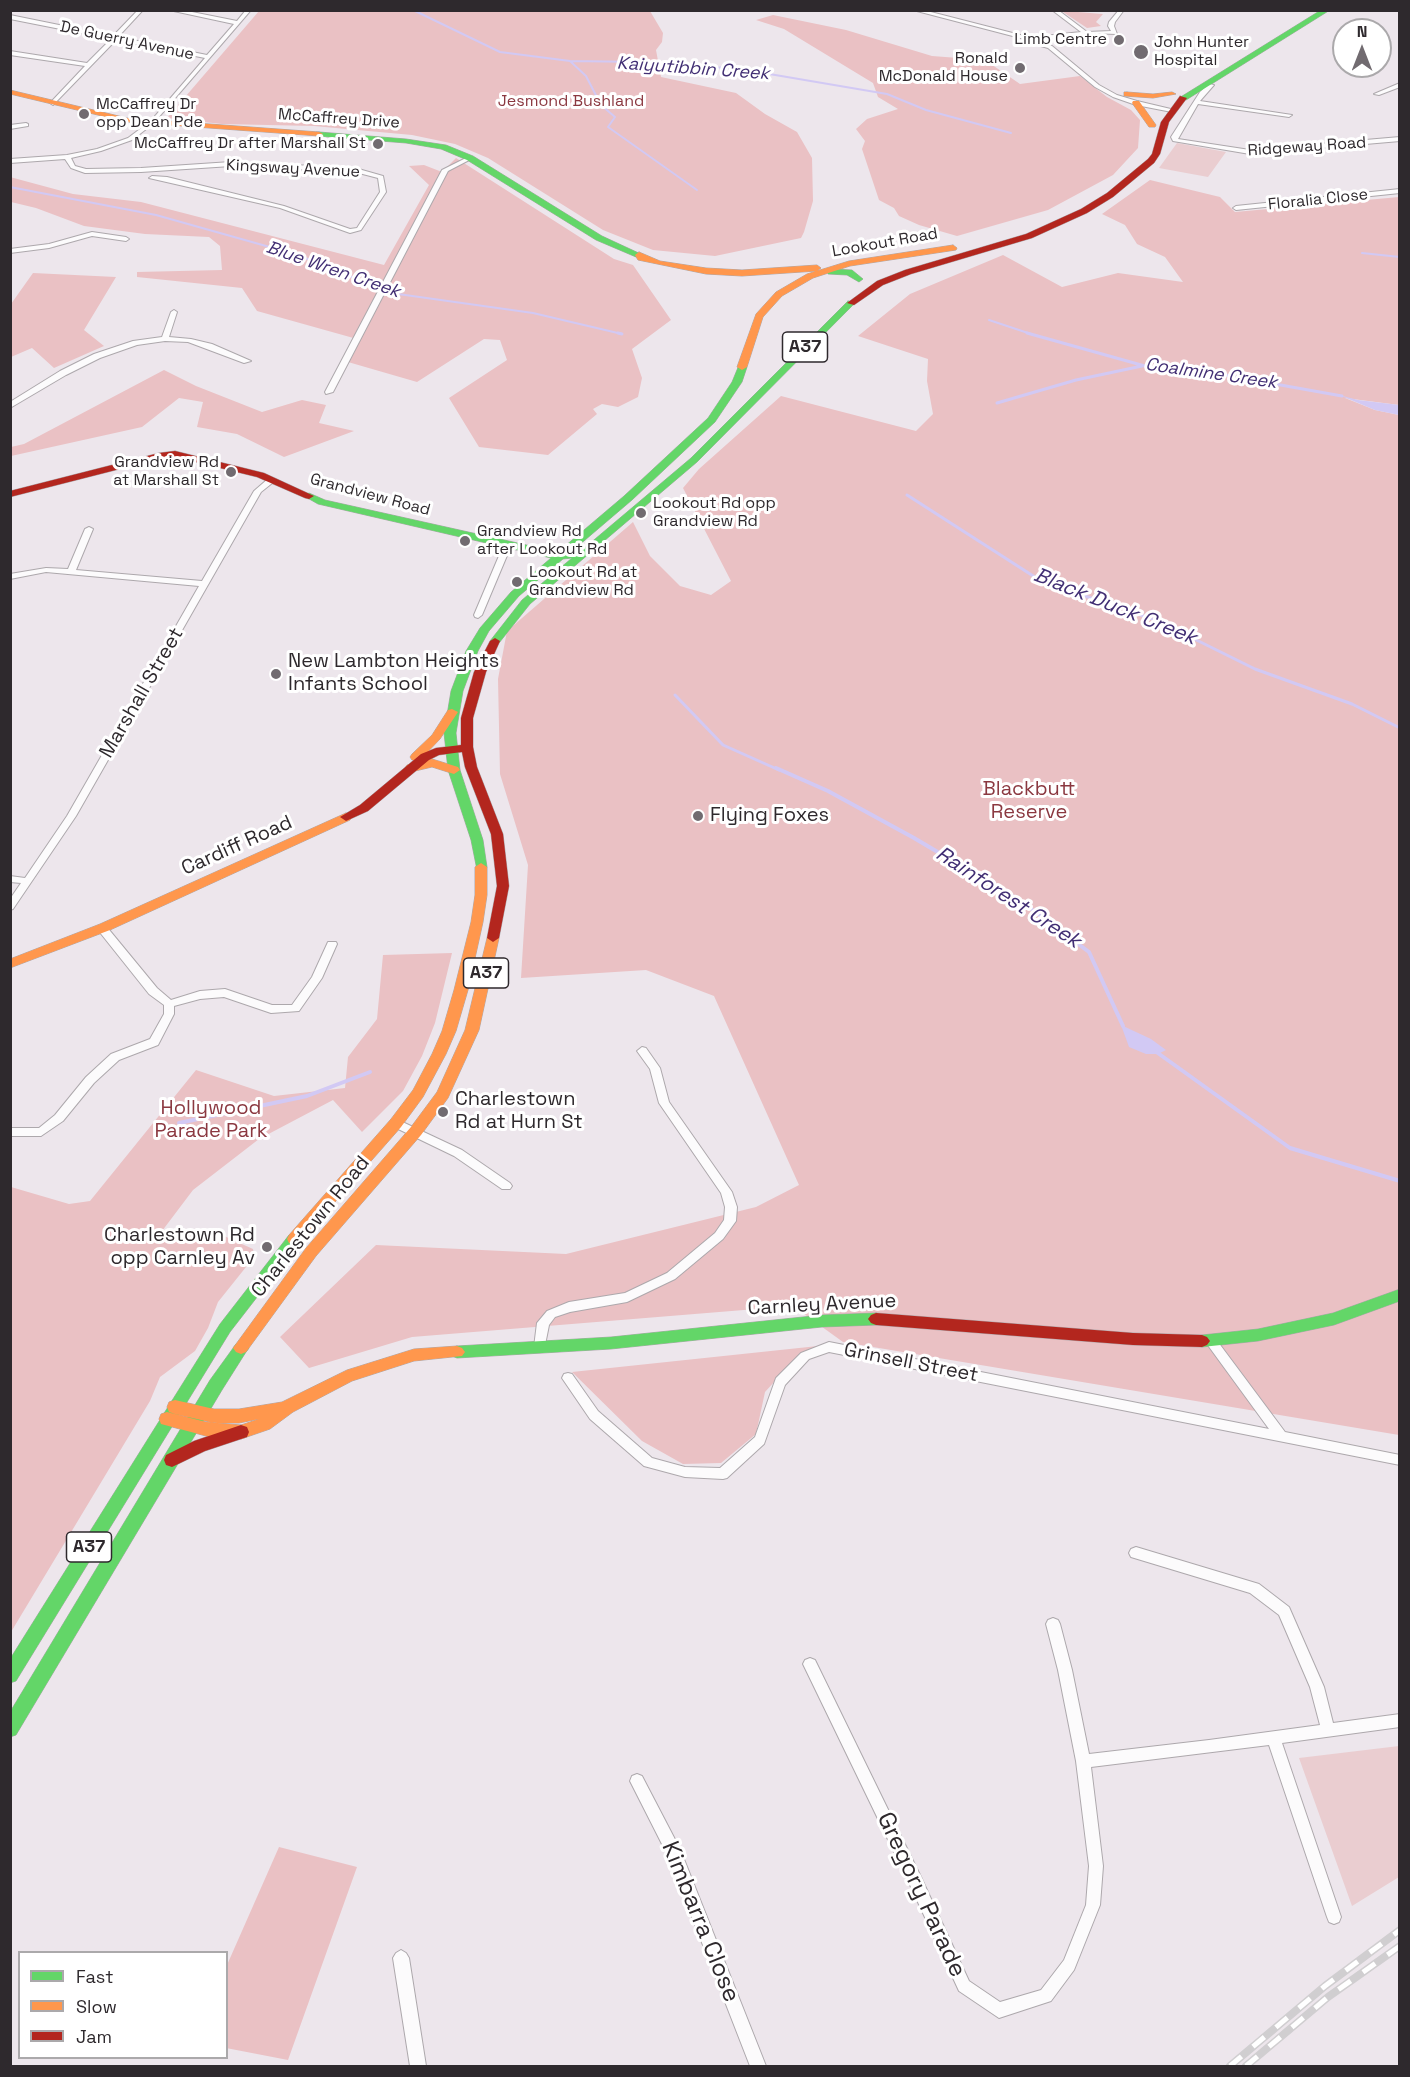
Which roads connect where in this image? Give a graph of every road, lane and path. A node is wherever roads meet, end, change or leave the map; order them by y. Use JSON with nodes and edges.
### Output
{"nodes":[{"id":1,"x":141,"y":10,"type":"edge"},
{"id":2,"x":171,"y":10,"type":"edge"},
{"id":3,"x":249,"y":10,"type":"edge"},
{"id":4,"x":915,"y":10,"type":"edge"},
{"id":5,"x":1054,"y":10,"type":"edge"},
{"id":6,"x":1122,"y":10,"type":"edge"},
{"id":7,"x":1316,"y":10,"type":"edge"},
{"id":8,"x":1327,"y":10,"type":"edge"},
{"id":9,"x":10,"y":17,"type":"edge"},
{"id":10,"x":238,"y":23,"type":"junction"},
{"id":11,"x":1084,"y":33,"type":"junction"},
{"id":12,"x":114,"y":38,"type":"junction"},
{"id":13,"x":1029,"y":39,"type":"junction"},
{"id":14,"x":1044,"y":39,"type":"junction"},
{"id":15,"x":1038,"y":43,"type":"junction"},
{"id":16,"x":10,"y":53,"type":"edge"},
{"id":17,"x":209,"y":57,"type":"junction"},
{"id":18,"x":88,"y":65,"type":"junction"},
{"id":19,"x":1211,"y":85,"type":"dead end"},
{"id":20,"x":1400,"y":85,"type":"edge"},
{"id":21,"x":10,"y":92,"type":"edge"},
{"id":22,"x":1377,"y":94,"type":"dead end"},
{"id":23,"x":1132,"y":99,"type":"junction"},
{"id":24,"x":1198,"y":102,"type":"junction"},
{"id":25,"x":53,"y":103,"type":"junction"},
{"id":26,"x":1165,"y":112,"type":"junction"},
{"id":27,"x":1289,"y":115,"type":"dead end"},
{"id":28,"x":155,"y":119,"type":"junction"},
{"id":29,"x":26,"y":125,"type":"dead end"},
{"id":30,"x":10,"y":127,"type":"edge"},
{"id":31,"x":1180,"y":128,"type":"junction"},
{"id":32,"x":1400,"y":139,"type":"edge"},
{"id":33,"x":67,"y":157,"type":"junction"},
{"id":34,"x":470,"y":158,"type":"junction"},
{"id":35,"x":10,"y":161,"type":"edge"},
{"id":36,"x":141,"y":170,"type":"junction"},
{"id":37,"x":1400,"y":191,"type":"edge"},
{"id":38,"x":1236,"y":208,"type":"dead end"},
{"id":39,"x":126,"y":239,"type":"dead end"},
{"id":40,"x":1018,"y":239,"type":"junction"},
{"id":41,"x":946,"y":249,"type":"junction"},
{"id":42,"x":10,"y":251,"type":"edge"},
{"id":43,"x":639,"y":255,"type":"junction"},
{"id":44,"x":842,"y":266,"type":"junction"},
{"id":45,"x":762,"y":272,"type":"junction"},
{"id":46,"x":810,"y":276,"type":"junction"},
{"id":47,"x":859,"y":279,"type":"junction"},
{"id":48,"x":779,"y":294,"type":"junction"},
{"id":49,"x":174,"y":312,"type":"dead end"},
{"id":50,"x":834,"y":318,"type":"junction"},
{"id":51,"x":165,"y":339,"type":"junction"},
{"id":52,"x":247,"y":361,"type":"dead end"},
{"id":53,"x":329,"y":392,"type":"dead end"},
{"id":54,"x":10,"y":406,"type":"edge"},
{"id":55,"x":272,"y":480,"type":"junction"},
{"id":56,"x":10,"y":494,"type":"edge"},
{"id":57,"x":89,"y":529,"type":"dead end"},
{"id":58,"x":507,"y":546,"type":"junction"},
{"id":59,"x":586,"y":552,"type":"junction"},
{"id":60,"x":559,"y":556,"type":"junction"},
{"id":61,"x":71,"y":572,"type":"junction"},
{"id":62,"x":10,"y":577,"type":"edge"},
{"id":63,"x":205,"y":584,"type":"junction"},
{"id":64,"x":478,"y":615,"type":"dead end"},
{"id":65,"x":452,"y":712,"type":"junction"},
{"id":66,"x":467,"y":747,"type":"junction"},
{"id":67,"x":450,"y":749,"type":"junction"},
{"id":68,"x":411,"y":768,"type":"junction"},
{"id":69,"x":454,"y":770,"type":"junction"},
{"id":70,"x":10,"y":879,"type":"edge"},
{"id":71,"x":27,"y":881,"type":"junction"},
{"id":72,"x":10,"y":907,"type":"edge"},
{"id":73,"x":102,"y":928,"type":"junction"},
{"id":74,"x":332,"y":944,"type":"dead end"},
{"id":75,"x":10,"y":964,"type":"edge"},
{"id":76,"x":169,"y":1004,"type":"junction"},
{"id":77,"x":642,"y":1051,"type":"dead end"},
{"id":78,"x":396,"y":1123,"type":"junction"},
{"id":79,"x":416,"y":1131,"type":"junction"},
{"id":80,"x":10,"y":1132,"type":"edge"},
{"id":81,"x":506,"y":1186,"type":"dead end"},
{"id":82,"x":1400,"y":1295,"type":"edge"},
{"id":83,"x":1211,"y":1341,"type":"junction"},
{"id":84,"x":540,"y":1347,"type":"junction"},
{"id":85,"x":568,"y":1378,"type":"dead end"},
{"id":86,"x":175,"y":1407,"type":"junction"},
{"id":87,"x":287,"y":1407,"type":"junction"},
{"id":88,"x":199,"y":1414,"type":"junction"},
{"id":89,"x":167,"y":1419,"type":"junction"},
{"id":90,"x":191,"y":1426,"type":"junction"},
{"id":91,"x":242,"y":1432,"type":"junction"},
{"id":92,"x":1281,"y":1436,"type":"junction"},
{"id":93,"x":1400,"y":1460,"type":"edge"},
{"id":94,"x":171,"y":1461,"type":"junction"},
{"id":95,"x":1136,"y":1553,"type":"dead end"},
{"id":96,"x":1053,"y":1624,"type":"dead end"},
{"id":97,"x":810,"y":1664,"type":"dead end"},
{"id":98,"x":10,"y":1675,"type":"edge"},
{"id":99,"x":1400,"y":1720,"type":"edge"},
{"id":100,"x":10,"y":1729,"type":"edge"},
{"id":101,"x":1328,"y":1729,"type":"junction"},
{"id":102,"x":1273,"y":1737,"type":"junction"},
{"id":103,"x":1083,"y":1761,"type":"junction"},
{"id":104,"x":636,"y":1781,"type":"dead end"},
{"id":105,"x":1335,"y":1917,"type":"dead end"},
{"id":106,"x":401,"y":1958,"type":"dead end"},
{"id":107,"x":418,"y":2067,"type":"edge"},
{"id":108,"x":758,"y":2067,"type":"edge"}],
"edges":[{"from":1,"to":12,"type":"street"},
{"from":2,"to":10,"type":"street"},
{"from":3,"to":10,"type":"street"},
{"from":4,"to":13,"type":"street"},
{"from":5,"to":11,"type":"street"},
{"from":6,"to":11,"type":"street"},
{"from":7,"to":26,"type":"main road"},
{"from":8,"to":26,"type":"main road"},
{"from":9,"to":12,"type":"street","name":"De Guerry Avenue"},
{"from":10,"to":17,"type":"street"},
{"from":11,"to":14,"type":"street"},
{"from":12,"to":17,"type":"street","name":"De Guerry Avenue"},
{"from":12,"to":18,"type":"street"},
{"from":13,"to":14,"type":"street"},
{"from":13,"to":15,"type":"street"},
{"from":14,"to":15,"type":"street"},
{"from":14,"to":23,"type":"street"},
{"from":15,"to":23,"type":"street"},
{"from":16,"to":18,"type":"street"},
{"from":17,"to":28,"type":"street"},
{"from":18,"to":25,"type":"street"},
{"from":19,"to":24,"type":"street"},
{"from":20,"to":22,"type":"street"},
{"from":21,"to":25,"type":"main road","name":"McCaffrey Drive"},
{"from":23,"to":26,"type":"main road"},
{"from":23,"to":26,"type":"main road"},
{"from":24,"to":27,"type":"street"},
{"from":24,"to":31,"type":"street"},
{"from":25,"to":28,"type":"main road","name":"McCaffrey Drive"},
{"from":26,"to":31,"type":"street"},
{"from":26,"to":40,"type":"main road","name":"Lookout Road","number":"A37"},
{"from":26,"to":41,"type":"main road","name":"Lookout Road"},
{"from":28,"to":33,"type":"street"},
{"from":28,"to":34,"type":"main road","name":"McCaffrey Drive"},
{"from":29,"to":30,"type":"street"},
{"from":31,"to":32,"type":"street","name":"Ridgeway Road"},
{"from":33,"to":35,"type":"street"},
{"from":33,"to":36,"type":"street","name":"Kingsway Avenue"},
{"from":34,"to":43,"type":"main road","name":"McCaffrey Drive"},
{"from":34,"to":53,"type":"street"},
{"from":36,"to":36,"type":"street","name":"Kingsway Avenue"},
{"from":37,"to":38,"type":"street","name":"Floralia Close"},
{"from":39,"to":42,"type":"street"},
{"from":40,"to":44,"type":"main road"},
{"from":40,"to":50,"type":"main road","name":"Lookout Road","number":"A37"},
{"from":41,"to":43,"type":"main road"},
{"from":41,"to":44,"type":"main road","name":"Lookout Road"},
{"from":43,"to":44,"type":"main road"},
{"from":43,"to":45,"type":"main road"},
{"from":44,"to":45,"type":"main road"},
{"from":44,"to":46,"type":"main road","name":"Lookout Road"},
{"from":44,"to":47,"type":"main road"},
{"from":45,"to":48,"type":"main road"},
{"from":46,"to":47,"type":"main road"},
{"from":46,"to":48,"type":"main road","name":"Lookout Road"},
{"from":47,"to":50,"type":"main road"},
{"from":48,"to":60,"type":"main road","name":"Lookout Road","number":"A37"},
{"from":49,"to":51,"type":"street"},
{"from":50,"to":59,"type":"main road","name":"Lookout Road","number":"A37"},
{"from":51,"to":52,"type":"street"},
{"from":51,"to":54,"type":"street"},
{"from":55,"to":56,"type":"main road","name":"Grandview Road"},
{"from":55,"to":58,"type":"main road","name":"Grandview Road"},
{"from":55,"to":63,"type":"street","name":"Marshall Street"},
{"from":57,"to":61,"type":"street"},
{"from":58,"to":60,"type":"main road","name":"Grandview Road"},
{"from":58,"to":64,"type":"street"},
{"from":59,"to":60,"type":"main road","name":"Grandview Road"},
{"from":59,"to":66,"type":"main road","name":"Lookout Road","number":"A37"},
{"from":60,"to":65,"type":"main road","name":"Lookout Road","number":"A37"},
{"from":61,"to":62,"type":"street"},
{"from":61,"to":63,"type":"street"},
{"from":63,"to":71,"type":"street","name":"Marshall Street"},
{"from":65,"to":67,"type":"main road","name":"Lookout Road","number":"A37"},
{"from":65,"to":68,"type":"main road"},
{"from":66,"to":67,"type":"main road","name":"Cardiff Road"},
{"from":66,"to":79,"type":"main road","name":"Charlestown Road","number":"A37"},
{"from":67,"to":68,"type":"main road","name":"Cardiff Road"},
{"from":67,"to":69,"type":"main road","name":"Charlestown Road","number":"A37"},
{"from":68,"to":69,"type":"main road"},
{"from":68,"to":73,"type":"main road","name":"Cardiff Road"},
{"from":69,"to":78,"type":"main road","name":"Charlestown Road","number":"A37"},
{"from":70,"to":71,"type":"street"},
{"from":71,"to":72,"type":"street","name":"Marshall Street"},
{"from":73,"to":75,"type":"main road","name":"Cardiff Road"},
{"from":73,"to":76,"type":"street"},
{"from":74,"to":76,"type":"street"},
{"from":76,"to":80,"type":"street"},
{"from":77,"to":84,"type":"street"},
{"from":78,"to":79,"type":"street"},
{"from":78,"to":86,"type":"main road","name":"Charlestown Road","number":"A37"},
{"from":79,"to":81,"type":"street"},
{"from":79,"to":88,"type":"main road","name":"Charlestown Road","number":"A37"},
{"from":82,"to":83,"type":"main road","name":"Carnley Avenue"},
{"from":83,"to":84,"type":"main road","name":"Carnley Avenue"},
{"from":83,"to":92,"type":"street"},
{"from":84,"to":87,"type":"main road","name":"Carnley Avenue"},
{"from":85,"to":92,"type":"street","name":"Grinsell Street"},
{"from":86,"to":88,"type":"main road","name":"Carnley Avenue"},
{"from":86,"to":89,"type":"main road","name":"Charlestown Road","number":"A37"},
{"from":87,"to":88,"type":"main road","name":"Carnley Avenue"},
{"from":87,"to":91,"type":"main road","name":"Carnley Avenue"},
{"from":88,"to":90,"type":"main road","name":"Charlestown Road","number":"A37"},
{"from":89,"to":90,"type":"main road"},
{"from":89,"to":98,"type":"main road","name":"Charlestown Road","number":"A37"},
{"from":90,"to":91,"type":"main road"},
{"from":90,"to":94,"type":"main road","name":"Charlestown Road","number":"A37"},
{"from":91,"to":94,"type":"main road","name":"Carnley Avenue"},
{"from":92,"to":93,"type":"street","name":"Grinsell Street"},
{"from":94,"to":100,"type":"main road","name":"Charlestown Road","number":"A37"},
{"from":95,"to":101,"type":"street"},
{"from":96,"to":103,"type":"street"},
{"from":97,"to":103,"type":"street","name":"Gregory Parade"},
{"from":99,"to":101,"type":"street"},
{"from":101,"to":102,"type":"street"},
{"from":102,"to":103,"type":"street"},
{"from":102,"to":105,"type":"street"},
{"from":104,"to":108,"type":"street","name":"Kimbarra Close"},
{"from":106,"to":107,"type":"street"}]}
